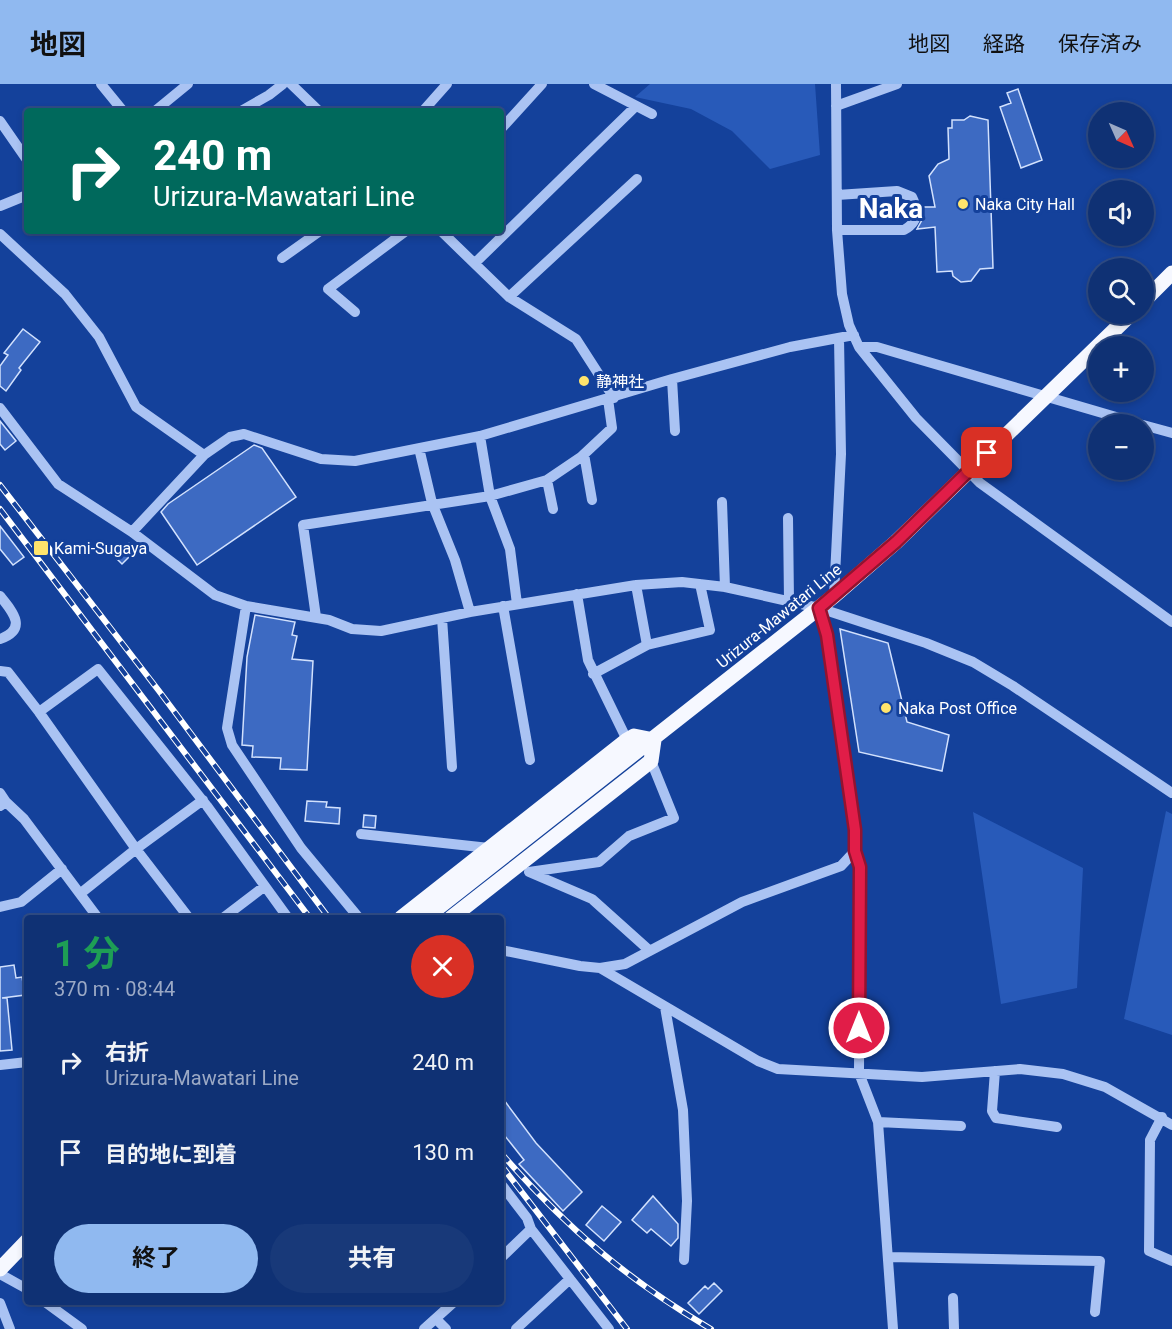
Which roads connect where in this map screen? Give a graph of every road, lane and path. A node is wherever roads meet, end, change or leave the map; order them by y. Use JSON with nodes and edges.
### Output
{"nodes":[{"id":1,"x":101,"y":84,"type":"edge"},
{"id":2,"x":188,"y":84,"type":"edge"},
{"id":3,"x":283,"y":84,"type":"edge"},
{"id":4,"x":291,"y":84,"type":"edge"},
{"id":5,"x":447,"y":84,"type":"edge"},
{"id":6,"x":542,"y":84,"type":"edge"},
{"id":7,"x":594,"y":84,"type":"edge"},
{"id":8,"x":836,"y":84,"type":"edge"},
{"id":9,"x":897,"y":84,"type":"edge"},
{"id":10,"x":636,"y":106,"type":"junction"},
{"id":11,"x":836,"y":106,"type":"junction"},
{"id":12,"x":121,"y":108,"type":"edge"},
{"id":13,"x":159,"y":108,"type":"edge"},
{"id":14,"x":246,"y":108,"type":"edge"},
{"id":15,"x":316,"y":108,"type":"edge"},
{"id":16,"x":426,"y":108,"type":"edge"},
{"id":17,"x":652,"y":114,"type":"dead end"},
{"id":18,"x":0,"y":121,"type":"edge"},
{"id":19,"x":504,"y":126,"type":"edge"},
{"id":20,"x":24,"y":156,"type":"edge"},
{"id":21,"x":638,"y":179,"type":"dead end"},
{"id":22,"x":837,"y":195,"type":"junction"},
{"id":23,"x":24,"y":196,"type":"edge"},
{"id":24,"x":0,"y":206,"type":"edge"},
{"id":25,"x":837,"y":230,"type":"junction"},
{"id":26,"x":0,"y":234,"type":"edge"},
{"id":27,"x":316,"y":234,"type":"edge"},
{"id":28,"x":402,"y":234,"type":"edge"},
{"id":29,"x":444,"y":234,"type":"edge"},
{"id":30,"x":282,"y":258,"type":"dead end"},
{"id":31,"x":476,"y":262,"type":"junction"},
{"id":32,"x":1172,"y":273,"type":"edge"},
{"id":33,"x":1154,"y":291,"type":"edge"},
{"id":34,"x":509,"y":297,"type":"junction"},
{"id":35,"x":355,"y":312,"type":"dead end"},
{"id":36,"x":1121,"y":324,"type":"edge"},
{"id":37,"x":854,"y":335,"type":"junction"},
{"id":38,"x":839,"y":338,"type":"junction"},
{"id":39,"x":859,"y":347,"type":"junction"},
{"id":40,"x":672,"y":379,"type":"junction"},
{"id":41,"x":1044,"y":397,"type":"junction"},
{"id":42,"x":611,"y":398,"type":"junction"},
{"id":43,"x":0,"y":408,"type":"edge"},
{"id":44,"x":1104,"y":414,"type":"edge"},
{"id":45,"x":1154,"y":428,"type":"edge"},
{"id":46,"x":675,"y":431,"type":"dead end"},
{"id":47,"x":1172,"y":433,"type":"edge"},
{"id":48,"x":480,"y":436,"type":"junction"},
{"id":49,"x":419,"y":448,"type":"junction"},
{"id":50,"x":584,"y":454,"type":"junction"},
{"id":51,"x":204,"y":455,"type":"junction"},
{"id":52,"x":968,"y":472,"type":"junction"},
{"id":53,"x":547,"y":480,"type":"junction"},
{"id":54,"x":490,"y":496,"type":"junction"},
{"id":55,"x":592,"y":500,"type":"dead end"},
{"id":56,"x":722,"y":502,"type":"dead end"},
{"id":57,"x":432,"y":503,"type":"junction"},
{"id":58,"x":553,"y":509,"type":"dead end"},
{"id":59,"x":788,"y":518,"type":"dead end"},
{"id":60,"x":132,"y":531,"type":"junction"},
{"id":61,"x":700,"y":584,"type":"junction"},
{"id":62,"x":636,"y":585,"type":"junction"},
{"id":63,"x":725,"y":587,"type":"junction"},
{"id":64,"x":577,"y":594,"type":"junction"},
{"id":65,"x":834,"y":596,"type":"junction"},
{"id":66,"x":0,"y":597,"type":"edge"},
{"id":67,"x":789,"y":601,"type":"junction"},
{"id":68,"x":517,"y":604,"type":"junction"},
{"id":69,"x":246,"y":606,"type":"junction"},
{"id":70,"x":503,"y":606,"type":"junction"},
{"id":71,"x":819,"y":608,"type":"junction"},
{"id":72,"x":470,"y":612,"type":"junction"},
{"id":73,"x":316,"y":617,"type":"junction"},
{"id":74,"x":442,"y":618,"type":"junction"},
{"id":75,"x":1172,"y":622,"type":"edge"},
{"id":76,"x":0,"y":639,"type":"edge"},
{"id":77,"x":647,"y":645,"type":"junction"},
{"id":78,"x":0,"y":671,"type":"edge"},
{"id":79,"x":593,"y":674,"type":"junction"},
{"id":80,"x":39,"y":712,"type":"junction"},
{"id":81,"x":627,"y":740,"type":"junction"},
{"id":82,"x":654,"y":740,"type":"junction"},
{"id":83,"x":530,"y":760,"type":"dead end"},
{"id":84,"x":651,"y":761,"type":"junction"},
{"id":85,"x":452,"y":767,"type":"dead end"},
{"id":86,"x":1172,"y":794,"type":"edge"},
{"id":87,"x":2,"y":800,"type":"edge"},
{"id":88,"x":202,"y":800,"type":"junction"},
{"id":89,"x":361,"y":834,"type":"dead end"},
{"id":90,"x":489,"y":848,"type":"junction"},
{"id":91,"x":136,"y":849,"type":"junction"},
{"id":92,"x":855,"y":851,"type":"junction"},
{"id":93,"x":62,"y":869,"type":"junction"},
{"id":94,"x":513,"y":870,"type":"junction"},
{"id":95,"x":529,"y":872,"type":"junction"},
{"id":96,"x":265,"y":886,"type":"junction"},
{"id":97,"x":81,"y":892,"type":"junction"},
{"id":98,"x":0,"y":907,"type":"edge"},
{"id":99,"x":96,"y":915,"type":"edge"},
{"id":100,"x":187,"y":915,"type":"edge"},
{"id":101,"x":227,"y":915,"type":"edge"},
{"id":102,"x":286,"y":915,"type":"edge"},
{"id":103,"x":357,"y":915,"type":"edge"},
{"id":104,"x":405,"y":915,"type":"edge"},
{"id":105,"x":429,"y":915,"type":"edge"},
{"id":106,"x":455,"y":915,"type":"edge"},
{"id":107,"x":504,"y":951,"type":"edge"},
{"id":108,"x":650,"y":951,"type":"junction"},
{"id":109,"x":600,"y":968,"type":"junction"},
{"id":110,"x":664,"y":1007,"type":"junction"},
{"id":111,"x":24,"y":1062,"type":"edge"},
{"id":112,"x":0,"y":1065,"type":"edge"},
{"id":113,"x":995,"y":1071,"type":"junction"},
{"id":114,"x":859,"y":1073,"type":"junction"},
{"id":115,"x":1162,"y":1118,"type":"junction"},
{"id":116,"x":878,"y":1122,"type":"junction"},
{"id":117,"x":1172,"y":1125,"type":"edge"},
{"id":118,"x":961,"y":1126,"type":"dead end"},
{"id":119,"x":1057,"y":1127,"type":"dead end"},
{"id":120,"x":504,"y":1188,"type":"edge"},
{"id":121,"x":531,"y":1229,"type":"junction"},
{"id":122,"x":24,"y":1244,"type":"edge"},
{"id":123,"x":504,"y":1255,"type":"edge"},
{"id":124,"x":888,"y":1257,"type":"junction"},
{"id":125,"x":684,"y":1260,"type":"dead end"},
{"id":126,"x":1172,"y":1262,"type":"edge"},
{"id":127,"x":0,"y":1271,"type":"edge"},
{"id":128,"x":570,"y":1279,"type":"junction"},
{"id":129,"x":24,"y":1287,"type":"edge"},
{"id":130,"x":953,"y":1298,"type":"dead end"},
{"id":131,"x":0,"y":1303,"type":"edge"},
{"id":132,"x":49,"y":1305,"type":"edge"},
{"id":133,"x":451,"y":1305,"type":"edge"},
{"id":134,"x":1095,"y":1312,"type":"dead end"},
{"id":135,"x":436,"y":1319,"type":"junction"},
{"id":136,"x":606,"y":1328,"type":"edge"},
{"id":137,"x":10,"y":1329,"type":"edge"},
{"id":138,"x":82,"y":1329,"type":"edge"},
{"id":139,"x":424,"y":1329,"type":"edge"},
{"id":140,"x":446,"y":1329,"type":"edge"},
{"id":141,"x":516,"y":1329,"type":"edge"},
{"id":142,"x":892,"y":1329,"type":"edge"},
{"id":143,"x":954,"y":1329,"type":"edge"}],
"edges":[{"from":1,"to":12,"type":"street"},
{"from":2,"to":13,"type":"street"},
{"from":3,"to":14,"type":"street"},
{"from":4,"to":15,"type":"street"},
{"from":5,"to":16,"type":"street"},
{"from":6,"to":19,"type":"street"},
{"from":7,"to":10,"type":"street"},
{"from":8,"to":11,"type":"street"},
{"from":9,"to":11,"type":"street"},
{"from":10,"to":17,"type":"street"},
{"from":10,"to":31,"type":"street"},
{"from":11,"to":22,"type":"street"},
{"from":18,"to":20,"type":"street"},
{"from":21,"to":34,"type":"street"},
{"from":22,"to":25,"type":"street"},
{"from":22,"to":25,"type":"street"},
{"from":23,"to":24,"type":"street"},
{"from":25,"to":37,"type":"street"},
{"from":26,"to":51,"type":"street"},
{"from":27,"to":30,"type":"street"},
{"from":28,"to":35,"type":"street"},
{"from":29,"to":31,"type":"street"},
{"from":31,"to":34,"type":"street"},
{"from":32,"to":33,"type":"main road"},
{"from":34,"to":42,"type":"street"},
{"from":36,"to":41,"type":"main road","name":"Urizura-Mawatari Line"},
{"from":37,"to":38,"type":"street"},
{"from":37,"to":39,"type":"street"},
{"from":38,"to":40,"type":"street"},
{"from":38,"to":65,"type":"street"},
{"from":39,"to":41,"type":"street"},
{"from":39,"to":52,"type":"street"},
{"from":40,"to":42,"type":"street"},
{"from":40,"to":46,"type":"street"},
{"from":41,"to":44,"type":"street"},
{"from":41,"to":52,"type":"main road","name":"Urizura-Mawatari Line"},
{"from":42,"to":48,"type":"street"},
{"from":42,"to":50,"type":"street"},
{"from":43,"to":60,"type":"street"},
{"from":45,"to":47,"type":"street"},
{"from":48,"to":49,"type":"street"},
{"from":48,"to":54,"type":"street"},
{"from":49,"to":51,"type":"street"},
{"from":49,"to":57,"type":"street"},
{"from":50,"to":53,"type":"street"},
{"from":50,"to":55,"type":"street"},
{"from":51,"to":60,"type":"street"},
{"from":52,"to":65,"type":"main road","name":"Urizura-Mawatari Line"},
{"from":52,"to":75,"type":"street"},
{"from":53,"to":54,"type":"street"},
{"from":53,"to":58,"type":"street"},
{"from":54,"to":57,"type":"street"},
{"from":54,"to":68,"type":"street"},
{"from":56,"to":63,"type":"street"},
{"from":57,"to":72,"type":"street"},
{"from":57,"to":73,"type":"street"},
{"from":59,"to":67,"type":"street"},
{"from":60,"to":69,"type":"street"},
{"from":61,"to":62,"type":"street"},
{"from":61,"to":63,"type":"street"},
{"from":61,"to":77,"type":"street"},
{"from":62,"to":64,"type":"street"},
{"from":62,"to":77,"type":"street"},
{"from":63,"to":67,"type":"street"},
{"from":64,"to":68,"type":"street"},
{"from":64,"to":79,"type":"street"},
{"from":65,"to":71,"type":"main road","name":"Urizura-Mawatari Line"},
{"from":66,"to":76,"type":"street"},
{"from":67,"to":71,"type":"street"},
{"from":68,"to":70,"type":"street"},
{"from":69,"to":73,"type":"street"},
{"from":69,"to":103,"type":"street"},
{"from":70,"to":72,"type":"street"},
{"from":70,"to":83,"type":"street"},
{"from":71,"to":82,"type":"main road","name":"Urizura-Mawatari Line"},
{"from":71,"to":86,"type":"street"},
{"from":71,"to":92,"type":"street"},
{"from":72,"to":74,"type":"street"},
{"from":73,"to":74,"type":"street"},
{"from":74,"to":85,"type":"street"},
{"from":77,"to":79,"type":"street"},
{"from":78,"to":80,"type":"street"},
{"from":79,"to":81,"type":"street"},
{"from":80,"to":88,"type":"street"},
{"from":80,"to":91,"type":"street"},
{"from":81,"to":82,"type":"main road"},
{"from":81,"to":90,"type":"main road"},
{"from":82,"to":84,"type":"main road"},
{"from":82,"to":105,"type":"main road","name":"Urizura-Mawatari Line"},
{"from":84,"to":94,"type":"main road"},
{"from":84,"to":95,"type":"street"},
{"from":87,"to":93,"type":"street"},
{"from":88,"to":91,"type":"street"},
{"from":88,"to":96,"type":"street"},
{"from":89,"to":90,"type":"street"},
{"from":90,"to":104,"type":"main road"},
{"from":91,"to":97,"type":"street"},
{"from":91,"to":100,"type":"street"},
{"from":92,"to":108,"type":"street"},
{"from":92,"to":114,"type":"street"},
{"from":93,"to":97,"type":"street"},
{"from":93,"to":98,"type":"street"},
{"from":94,"to":95,"type":"street"},
{"from":94,"to":106,"type":"main road"},
{"from":95,"to":108,"type":"street"},
{"from":96,"to":101,"type":"street"},
{"from":96,"to":102,"type":"street"},
{"from":97,"to":99,"type":"street"},
{"from":107,"to":109,"type":"street"},
{"from":108,"to":109,"type":"street"},
{"from":109,"to":110,"type":"street"},
{"from":110,"to":114,"type":"street"},
{"from":110,"to":125,"type":"street"},
{"from":111,"to":112,"type":"street"},
{"from":113,"to":114,"type":"street"},
{"from":113,"to":115,"type":"street"},
{"from":113,"to":119,"type":"street"},
{"from":114,"to":116,"type":"street"},
{"from":115,"to":117,"type":"street"},
{"from":115,"to":126,"type":"street"},
{"from":116,"to":118,"type":"street"},
{"from":116,"to":124,"type":"street"},
{"from":120,"to":121,"type":"street"},
{"from":121,"to":123,"type":"street"},
{"from":121,"to":128,"type":"street"},
{"from":122,"to":127,"type":"main road"},
{"from":124,"to":134,"type":"street"},
{"from":124,"to":142,"type":"street"},
{"from":127,"to":129,"type":"street"},
{"from":128,"to":136,"type":"street"},
{"from":128,"to":141,"type":"street"},
{"from":130,"to":143,"type":"street"},
{"from":131,"to":137,"type":"street"},
{"from":132,"to":138,"type":"street"},
{"from":133,"to":135,"type":"street"},
{"from":135,"to":139,"type":"street"},
{"from":135,"to":140,"type":"street"}]}
